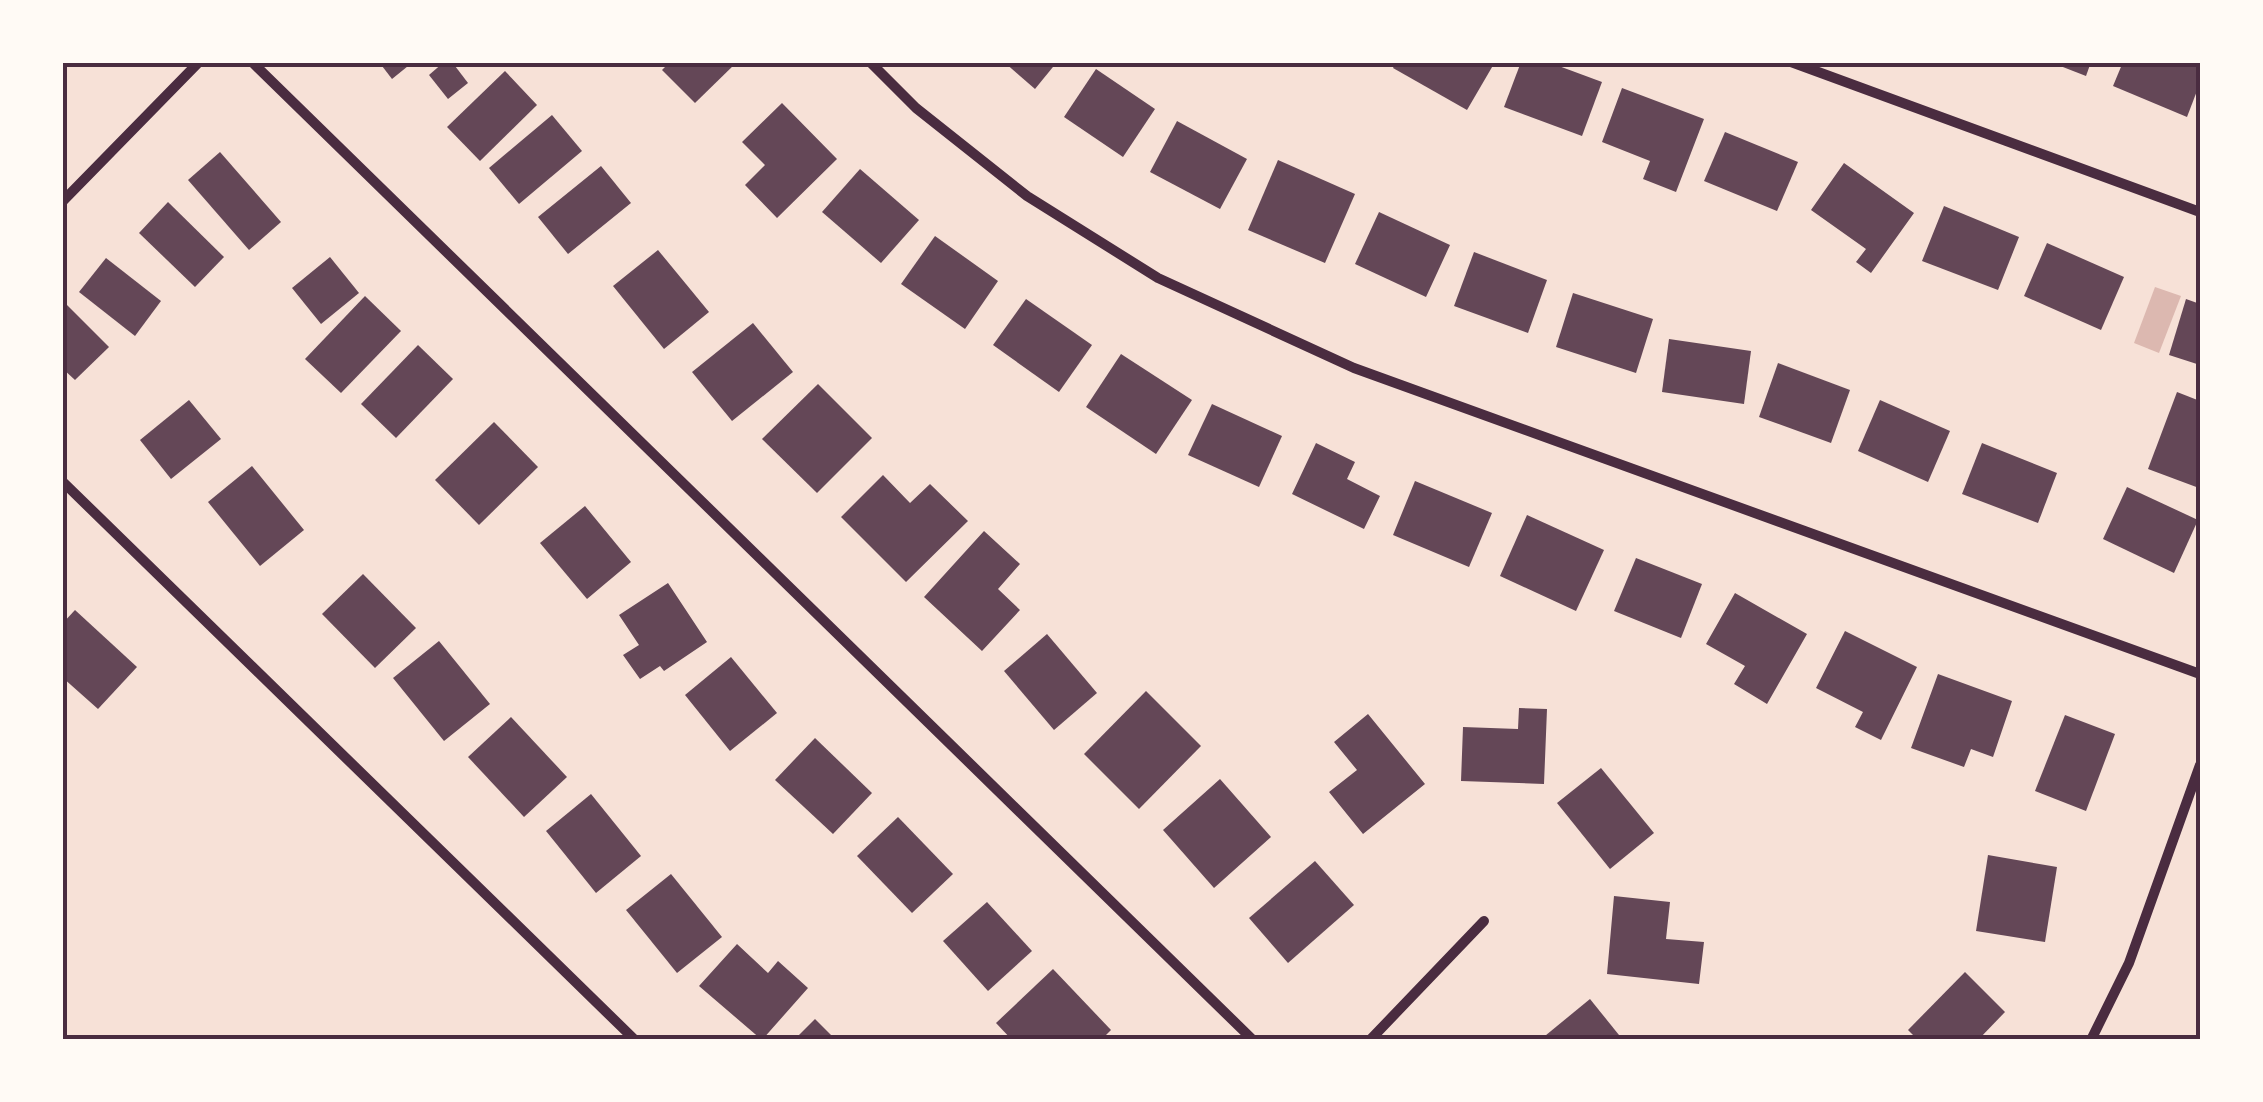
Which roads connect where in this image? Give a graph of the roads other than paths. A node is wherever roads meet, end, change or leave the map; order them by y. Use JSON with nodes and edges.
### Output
{"nodes":[{"id":1,"x":199,"y":62,"type":"edge"},
{"id":2,"x":252,"y":62,"type":"edge"},
{"id":3,"x":870,"y":62,"type":"edge"},
{"id":4,"x":1791,"y":62,"type":"edge"},
{"id":5,"x":62,"y":202,"type":"edge"},
{"id":6,"x":2200,"y":212,"type":"edge"},
{"id":7,"x":62,"y":480,"type":"edge"},
{"id":8,"x":2200,"y":674,"type":"edge"},
{"id":9,"x":2200,"y":765,"type":"edge"},
{"id":10,"x":1484,"y":922,"type":"dead end"},
{"id":11,"x":634,"y":1040,"type":"edge"},
{"id":12,"x":1253,"y":1040,"type":"edge"},
{"id":13,"x":1370,"y":1040,"type":"edge"},
{"id":14,"x":2091,"y":1040,"type":"edge"}],
"edges":[{"from":1,"to":5,"type":"street"},
{"from":2,"to":12,"type":"street"},
{"from":3,"to":8,"type":"street"},
{"from":4,"to":6,"type":"street"},
{"from":7,"to":11,"type":"street"},
{"from":9,"to":14,"type":"street"},
{"from":10,"to":13,"type":"street"}]}
